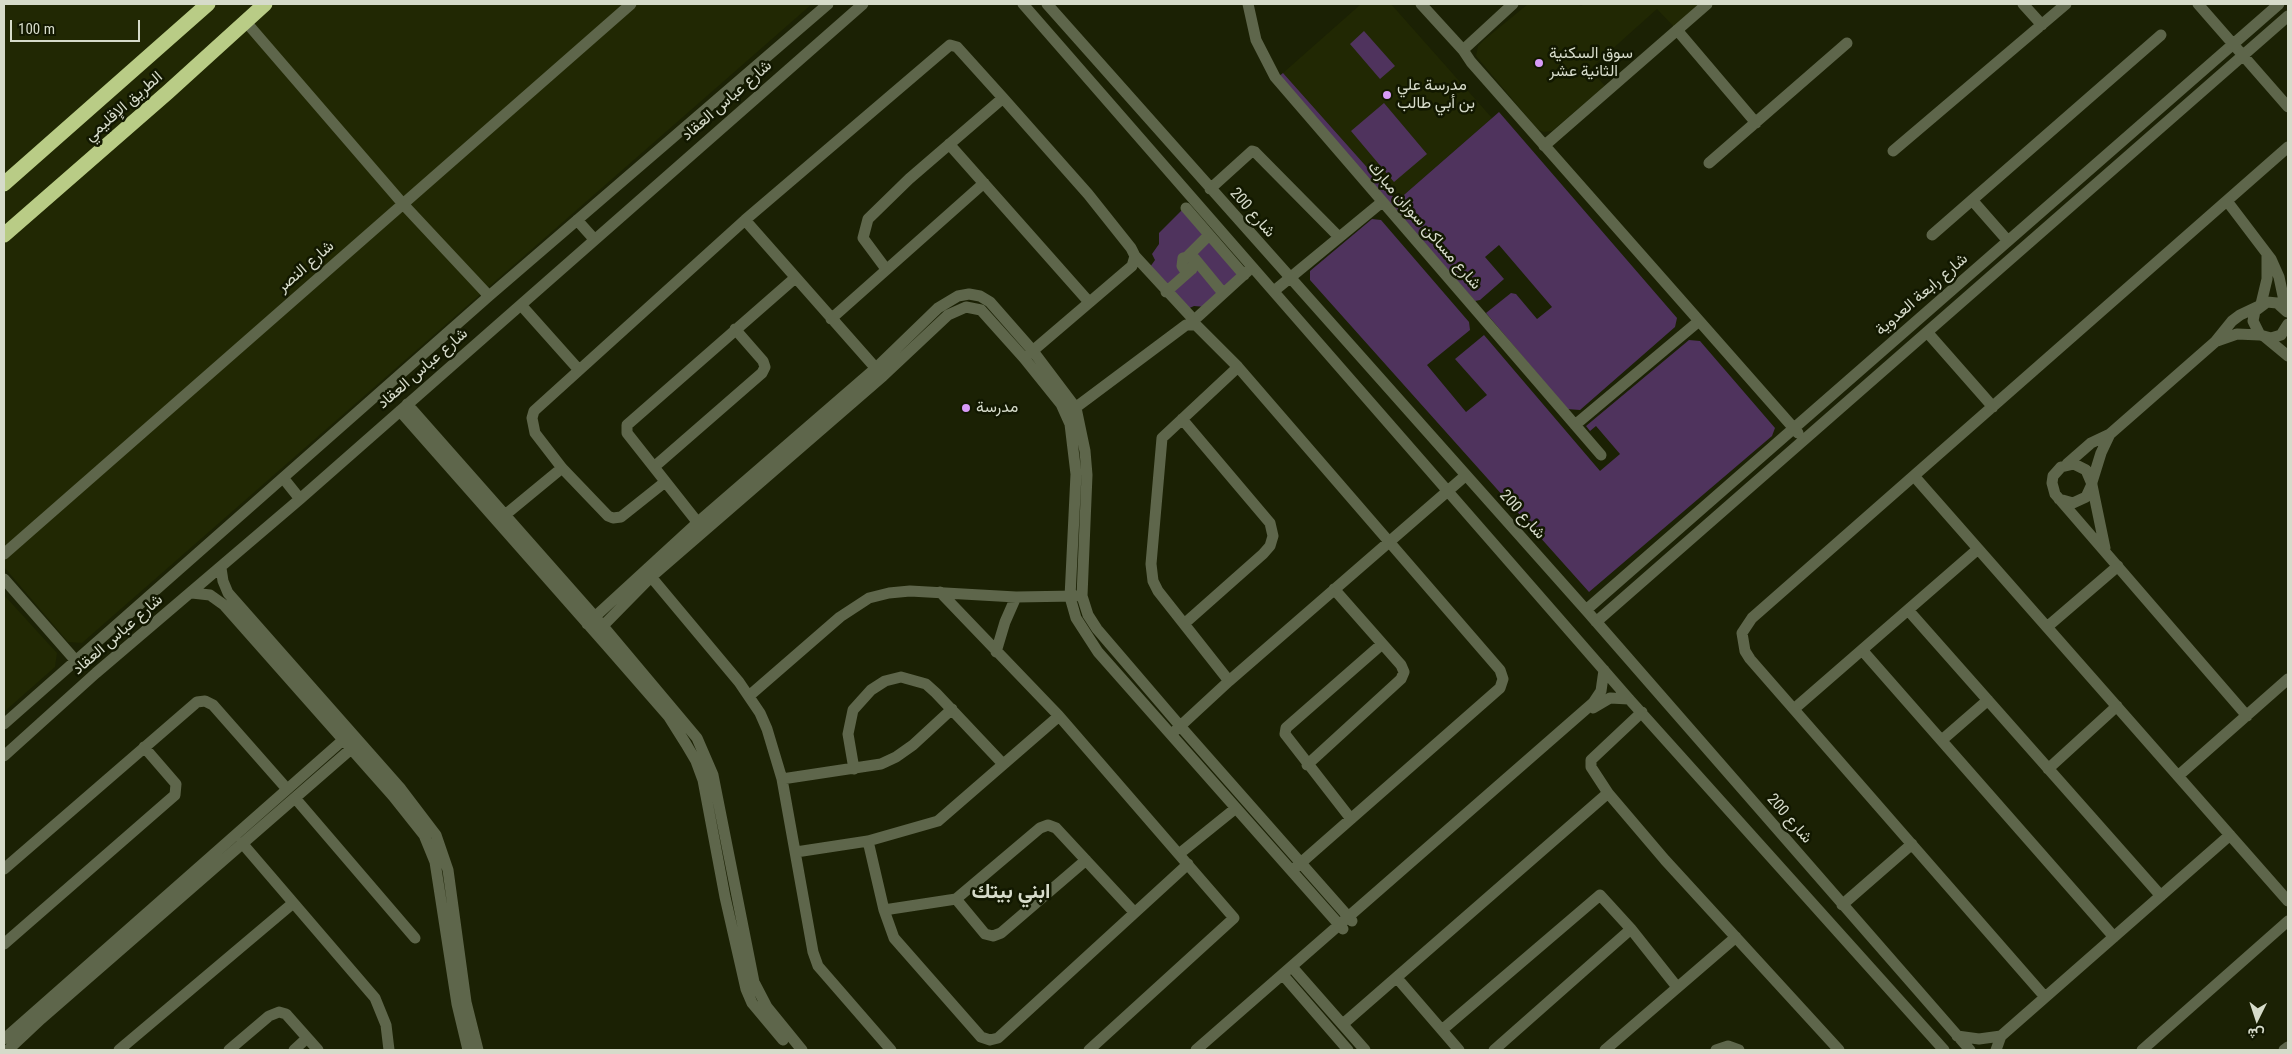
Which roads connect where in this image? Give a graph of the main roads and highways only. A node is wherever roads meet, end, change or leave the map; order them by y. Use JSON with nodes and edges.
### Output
{"nodes":[{"id":1,"x":208,"y":4,"type":"edge"},
{"id":2,"x":266,"y":4,"type":"edge"},
{"id":3,"x":4,"y":184,"type":"edge"},
{"id":4,"x":4,"y":235,"type":"edge"}],
"edges":[{"from":1,"to":3,"type":"highway","name":"الطريق الإقليمي"},
{"from":2,"to":4,"type":"highway","name":"الطريق الإقليمي"}]}
